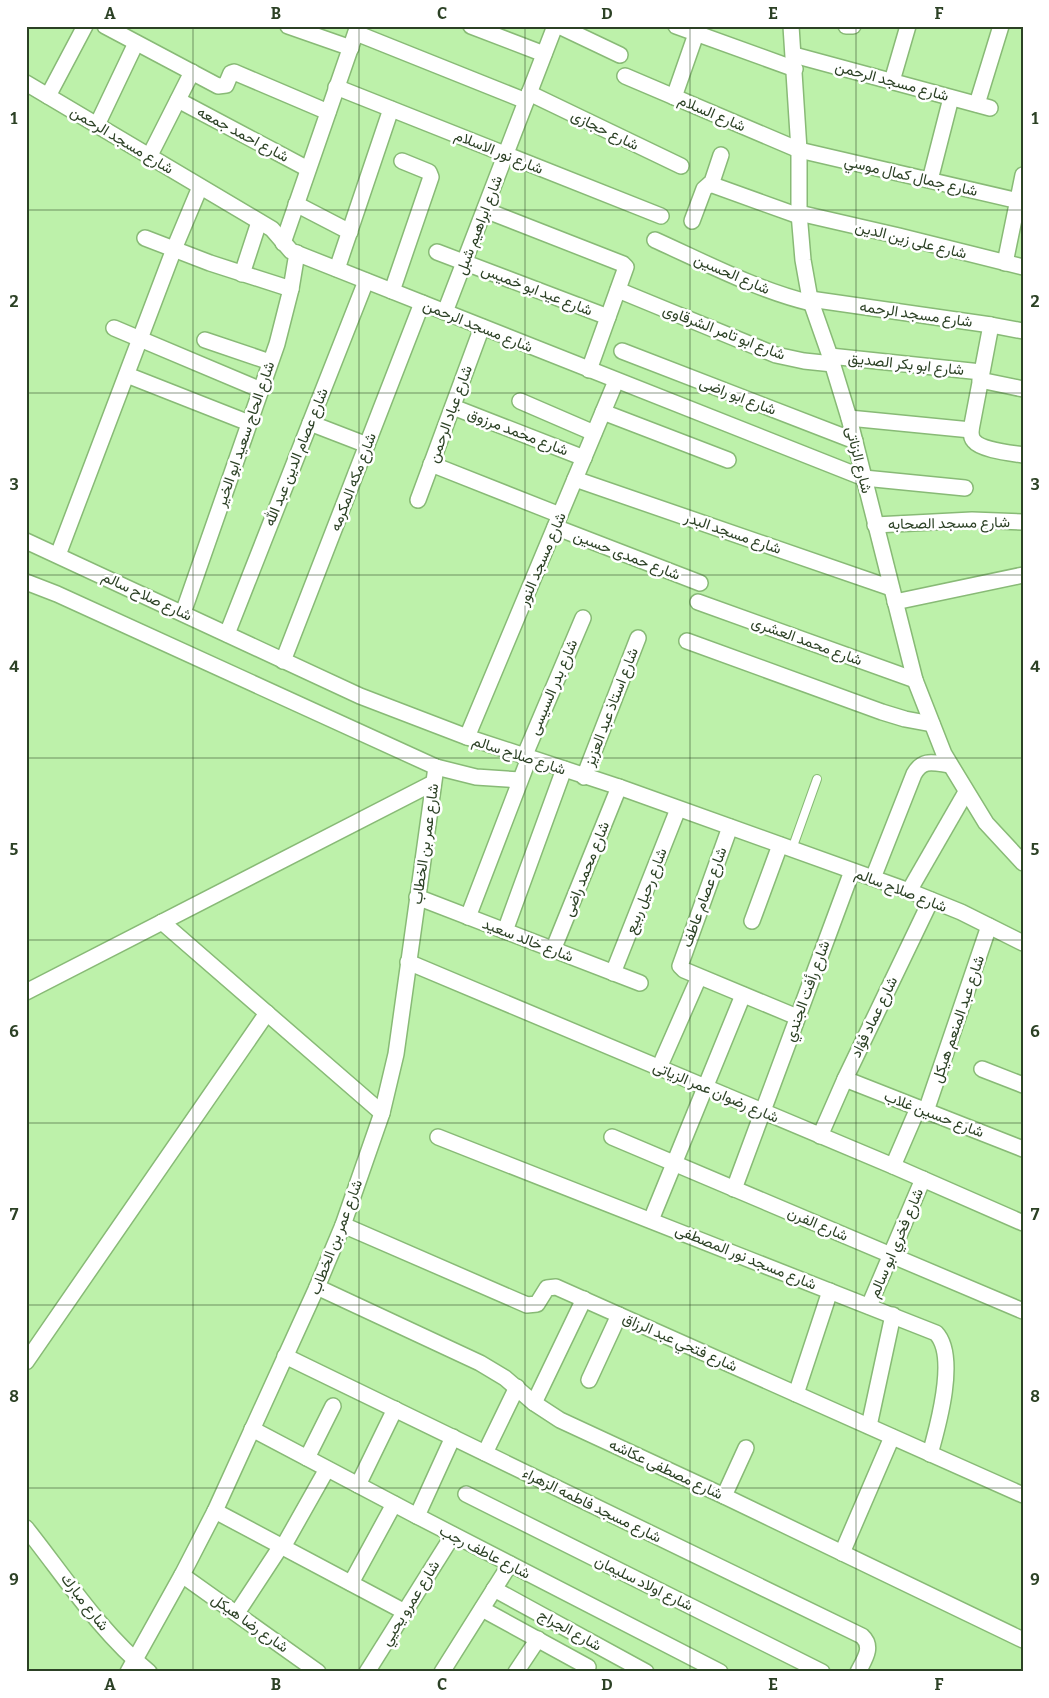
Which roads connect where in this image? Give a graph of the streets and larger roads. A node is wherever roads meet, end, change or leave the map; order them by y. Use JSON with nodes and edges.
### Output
{"nodes":[{"id":1,"x":85,"y":26,"type":"edge"},
{"id":2,"x":105,"y":26,"type":"edge"},
{"id":3,"x":288,"y":26,"type":"edge"},
{"id":4,"x":471,"y":26,"type":"edge"},
{"id":5,"x":554,"y":26,"type":"edge"},
{"id":6,"x":558,"y":26,"type":"edge"},
{"id":7,"x":676,"y":26,"type":"edge"},
{"id":8,"x":792,"y":26,"type":"edge"},
{"id":9,"x":846,"y":26,"type":"edge"},
{"id":10,"x":853,"y":26,"type":"edge"},
{"id":11,"x":908,"y":26,"type":"edge"},
{"id":12,"x":1001,"y":26,"type":"edge"},
{"id":13,"x":357,"y":30,"type":"edge"},
{"id":14,"x":696,"y":34,"type":"junction"},
{"id":15,"x":136,"y":43,"type":"junction"},
{"id":16,"x":350,"y":48,"type":"junction"},
{"id":17,"x":544,"y":54,"type":"junction"},
{"id":18,"x":620,"y":55,"type":"dead end"},
{"id":19,"x":794,"y":62,"type":"junction"},
{"id":20,"x":192,"y":72,"type":"junction"},
{"id":21,"x":625,"y":76,"type":"dead end"},
{"id":22,"x":892,"y":81,"type":"junction"},
{"id":23,"x":26,"y":83,"type":"edge"},
{"id":24,"x":336,"y":88,"type":"junction"},
{"id":25,"x":48,"y":96,"type":"junction"},
{"id":26,"x":528,"y":97,"type":"junction"},
{"id":27,"x":674,"y":97,"type":"junction"},
{"id":28,"x":951,"y":98,"type":"junction"},
{"id":29,"x":178,"y":100,"type":"junction"},
{"id":30,"x":391,"y":109,"type":"junction"},
{"id":31,"x":328,"y":112,"type":"junction"},
{"id":32,"x":97,"y":125,"type":"junction"},
{"id":33,"x":799,"y":150,"type":"junction"},
{"id":34,"x":506,"y":154,"type":"junction"},
{"id":35,"x":722,"y":155,"type":"dead end"},
{"id":36,"x":149,"y":157,"type":"junction"},
{"id":37,"x":402,"y":161,"type":"dead end"},
{"id":38,"x":681,"y":166,"type":"dead end"},
{"id":39,"x":308,"y":169,"type":"junction"},
{"id":40,"x":1023,"y":175,"type":"edge"},
{"id":41,"x":930,"y":180,"type":"junction"},
{"id":42,"x":710,"y":184,"type":"junction"},
{"id":43,"x":200,"y":187,"type":"junction"},
{"id":44,"x":1020,"y":202,"type":"edge"},
{"id":45,"x":296,"y":204,"type":"junction"},
{"id":46,"x":485,"y":210,"type":"junction"},
{"id":47,"x":799,"y":215,"type":"junction"},
{"id":48,"x":661,"y":216,"type":"dead end"},
{"id":49,"x":692,"y":221,"type":"dead end"},
{"id":50,"x":259,"y":222,"type":"junction"},
{"id":51,"x":350,"y":232,"type":"junction"},
{"id":52,"x":146,"y":238,"type":"dead end"},
{"id":53,"x":655,"y":240,"type":"dead end"},
{"id":54,"x":282,"y":243,"type":"junction"},
{"id":55,"x":174,"y":249,"type":"junction"},
{"id":56,"x":437,"y":252,"type":"dead end"},
{"id":57,"x":296,"y":253,"type":"junction"},
{"id":58,"x":464,"y":262,"type":"junction"},
{"id":59,"x":1005,"y":263,"type":"junction"},
{"id":60,"x":1023,"y":267,"type":"edge"},
{"id":61,"x":337,"y":269,"type":"junction"},
{"id":62,"x":242,"y":274,"type":"junction"},
{"id":63,"x":366,"y":281,"type":"junction"},
{"id":64,"x":291,"y":289,"type":"junction"},
{"id":65,"x":618,"y":290,"type":"junction"},
{"id":66,"x":392,"y":291,"type":"junction"},
{"id":67,"x":810,"y":301,"type":"junction"},
{"id":68,"x":422,"y":303,"type":"junction"},
{"id":69,"x":446,"y":312,"type":"junction"},
{"id":70,"x":608,"y":317,"type":"junction"},
{"id":71,"x":991,"y":325,"type":"junction"},
{"id":72,"x":482,"y":327,"type":"junction"},
{"id":73,"x":114,"y":328,"type":"dead end"},
{"id":74,"x":1023,"y":332,"type":"edge"},
{"id":75,"x":140,"y":339,"type":"junction"},
{"id":76,"x":205,"y":340,"type":"dead end"},
{"id":77,"x":622,"y":351,"type":"dead end"},
{"id":78,"x":832,"y":360,"type":"junction"},
{"id":79,"x":270,"y":362,"type":"junction"},
{"id":80,"x":589,"y":370,"type":"junction"},
{"id":81,"x":127,"y":375,"type":"junction"},
{"id":82,"x":981,"y":376,"type":"junction"},
{"id":83,"x":616,"y":380,"type":"junction"},
{"id":84,"x":1023,"y":389,"type":"edge"},
{"id":85,"x":261,"y":390,"type":"junction"},
{"id":86,"x":520,"y":402,"type":"dead end"},
{"id":87,"x":453,"y":407,"type":"junction"},
{"id":88,"x":603,"y":412,"type":"junction"},
{"id":89,"x":849,"y":418,"type":"junction"},
{"id":90,"x":249,"y":423,"type":"junction"},
{"id":91,"x":310,"y":423,"type":"junction"},
{"id":92,"x":971,"y":430,"type":"junction"},
{"id":93,"x":594,"y":433,"type":"junction"},
{"id":94,"x":855,"y":441,"type":"junction"},
{"id":95,"x":367,"y":445,"type":"junction"},
{"id":96,"x":1023,"y":456,"type":"edge"},
{"id":97,"x":584,"y":458,"type":"junction"},
{"id":98,"x":728,"y":460,"type":"dead end"},
{"id":99,"x":431,"y":464,"type":"junction"},
{"id":100,"x":575,"y":478,"type":"junction"},
{"id":101,"x":864,"y":478,"type":"junction"},
{"id":102,"x":965,"y":488,"type":"dead end"},
{"id":103,"x":418,"y":500,"type":"dead end"},
{"id":104,"x":558,"y":521,"type":"junction"},
{"id":105,"x":1023,"y":522,"type":"edge"},
{"id":106,"x":875,"y":525,"type":"junction"},
{"id":107,"x":26,"y":541,"type":"edge"},
{"id":108,"x":58,"y":555,"type":"junction"},
{"id":109,"x":1023,"y":575,"type":"edge"},
{"id":110,"x":26,"y":582,"type":"edge"},
{"id":111,"x":700,"y":583,"type":"dead end"},
{"id":112,"x":893,"y":595,"type":"junction"},
{"id":113,"x":698,"y":602,"type":"dead end"},
{"id":114,"x":183,"y":613,"type":"junction"},
{"id":115,"x":582,"y":618,"type":"dead end"},
{"id":116,"x":227,"y":634,"type":"junction"},
{"id":117,"x":638,"y":638,"type":"dead end"},
{"id":118,"x":687,"y":642,"type":"dead end"},
{"id":119,"x":283,"y":661,"type":"junction"},
{"id":120,"x":915,"y":680,"type":"junction"},
{"id":121,"x":932,"y":724,"type":"junction"},
{"id":122,"x":467,"y":738,"type":"junction"},
{"id":123,"x":526,"y":758,"type":"junction"},
{"id":124,"x":950,"y":764,"type":"junction"},
{"id":125,"x":436,"y":767,"type":"junction"},
{"id":126,"x":564,"y":769,"type":"junction"},
{"id":127,"x":584,"y":777,"type":"junction"},
{"id":128,"x":520,"y":780,"type":"junction"},
{"id":129,"x":433,"y":783,"type":"junction"},
{"id":130,"x":619,"y":788,"type":"junction"},
{"id":131,"x":966,"y":792,"type":"junction"},
{"id":132,"x":678,"y":809,"type":"junction"},
{"id":133,"x":730,"y":827,"type":"junction"},
{"id":134,"x":786,"y":847,"type":"junction"},
{"id":135,"x":1023,"y":863,"type":"edge"},
{"id":136,"x":852,"y":871,"type":"junction"},
{"id":137,"x":873,"y":878,"type":"junction"},
{"id":138,"x":909,"y":891,"type":"junction"},
{"id":139,"x":417,"y":897,"type":"junction"},
{"id":140,"x":931,"y":900,"type":"junction"},
{"id":141,"x":468,"y":917,"type":"junction"},
{"id":142,"x":752,"y":921,"type":"dead end"},
{"id":143,"x":162,"y":922,"type":"junction"},
{"id":144,"x":990,"y":926,"type":"junction"},
{"id":145,"x":505,"y":931,"type":"junction"},
{"id":146,"x":1023,"y":943,"type":"edge"},
{"id":147,"x":553,"y":950,"type":"junction"},
{"id":148,"x":408,"y":962,"type":"junction"},
{"id":149,"x":613,"y":973,"type":"junction"},
{"id":150,"x":700,"y":977,"type":"junction"},
{"id":151,"x":640,"y":984,"type":"dead end"},
{"id":152,"x":26,"y":992,"type":"edge"},
{"id":153,"x":743,"y":995,"type":"junction"},
{"id":154,"x":267,"y":1013,"type":"junction"},
{"id":155,"x":798,"y":1017,"type":"junction"},
{"id":156,"x":659,"y":1068,"type":"junction"},
{"id":157,"x":982,"y":1069,"type":"dead end"},
{"id":158,"x":845,"y":1078,"type":"junction"},
{"id":159,"x":1023,"y":1085,"type":"edge"},
{"id":160,"x":706,"y":1087,"type":"junction"},
{"id":161,"x":922,"y":1110,"type":"junction"},
{"id":162,"x":762,"y":1111,"type":"junction"},
{"id":163,"x":382,"y":1113,"type":"junction"},
{"id":164,"x":820,"y":1136,"type":"junction"},
{"id":165,"x":438,"y":1137,"type":"dead end"},
{"id":166,"x":612,"y":1137,"type":"dead end"},
{"id":167,"x":1023,"y":1149,"type":"edge"},
{"id":168,"x":675,"y":1163,"type":"junction"},
{"id":169,"x":893,"y":1166,"type":"junction"},
{"id":170,"x":924,"y":1179,"type":"junction"},
{"id":171,"x":734,"y":1189,"type":"junction"},
{"id":172,"x":651,"y":1220,"type":"junction"},
{"id":173,"x":1023,"y":1223,"type":"edge"},
{"id":174,"x":343,"y":1225,"type":"junction"},
{"id":175,"x":891,"y":1255,"type":"junction"},
{"id":176,"x":317,"y":1287,"type":"junction"},
{"id":177,"x":830,"y":1291,"type":"junction"},
{"id":178,"x":584,"y":1299,"type":"junction"},
{"id":179,"x":869,"y":1306,"type":"junction"},
{"id":180,"x":1023,"y":1312,"type":"edge"},
{"id":181,"x":618,"y":1315,"type":"junction"},
{"id":182,"x":892,"y":1316,"type":"junction"},
{"id":183,"x":285,"y":1356,"type":"junction"},
{"id":184,"x":26,"y":1362,"type":"edge"},
{"id":185,"x":589,"y":1380,"type":"dead end"},
{"id":186,"x":517,"y":1388,"type":"junction"},
{"id":187,"x":796,"y":1394,"type":"junction"},
{"id":188,"x":534,"y":1403,"type":"junction"},
{"id":189,"x":333,"y":1406,"type":"dead end"},
{"id":190,"x":395,"y":1409,"type":"junction"},
{"id":191,"x":869,"y":1426,"type":"junction"},
{"id":192,"x":252,"y":1430,"type":"junction"},
{"id":193,"x":453,"y":1437,"type":"junction"},
{"id":194,"x":892,"y":1437,"type":"junction"},
{"id":195,"x":746,"y":1448,"type":"dead end"},
{"id":196,"x":485,"y":1453,"type":"junction"},
{"id":197,"x":930,"y":1454,"type":"junction"},
{"id":198,"x":307,"y":1458,"type":"junction"},
{"id":199,"x":327,"y":1469,"type":"junction"},
{"id":200,"x":358,"y":1485,"type":"junction"},
{"id":201,"x":466,"y":1494,"type":"dead end"},
{"id":202,"x":1023,"y":1495,"type":"edge"},
{"id":203,"x":724,"y":1496,"type":"junction"},
{"id":204,"x":394,"y":1504,"type":"junction"},
{"id":205,"x":215,"y":1510,"type":"junction"},
{"id":206,"x":417,"y":1516,"type":"junction"},
{"id":207,"x":26,"y":1528,"type":"edge"},
{"id":208,"x":453,"y":1535,"type":"junction"},
{"id":209,"x":282,"y":1546,"type":"junction"},
{"id":210,"x":842,"y":1553,"type":"junction"},
{"id":211,"x":510,"y":1564,"type":"junction"},
{"id":212,"x":182,"y":1575,"type":"junction"},
{"id":213,"x":351,"y":1583,"type":"junction"},
{"id":214,"x":494,"y":1589,"type":"junction"},
{"id":215,"x":482,"y":1609,"type":"junction"},
{"id":216,"x":405,"y":1612,"type":"junction"},
{"id":217,"x":237,"y":1613,"type":"junction"},
{"id":218,"x":538,"y":1639,"type":"junction"},
{"id":219,"x":1023,"y":1640,"type":"edge"},
{"id":220,"x":601,"y":1646,"type":"junction"},
{"id":221,"x":132,"y":1666,"type":"edge"},
{"id":222,"x":586,"y":1669,"type":"edge"},
{"id":223,"x":149,"y":1672,"type":"edge"},
{"id":224,"x":318,"y":1672,"type":"edge"},
{"id":225,"x":367,"y":1672,"type":"edge"},
{"id":226,"x":442,"y":1672,"type":"edge"},
{"id":227,"x":516,"y":1672,"type":"edge"},
{"id":228,"x":646,"y":1672,"type":"edge"},
{"id":229,"x":720,"y":1672,"type":"edge"},
{"id":230,"x":822,"y":1672,"type":"edge"},
{"id":231,"x":858,"y":1672,"type":"edge"}],
"edges":[{"from":1,"to":25,"type":"street"},
{"from":2,"to":15,"type":"street"},
{"from":3,"to":16,"type":"street"},
{"from":4,"to":17,"type":"street"},
{"from":5,"to":17,"type":"street","name":"شارع ابراهيم شبل"},
{"from":6,"to":18,"type":"street"},
{"from":7,"to":14,"type":"street","name":"شارع مسجد الرحمن"},
{"from":8,"to":19,"type":"street","name":"شارع الزناتى"},
{"from":9,"to":10,"type":"street"},
{"from":11,"to":22,"type":"street"},
{"from":12,"to":28,"type":"street","name":"شارع مسجد الرحمن"},
{"from":13,"to":16,"type":"street"},
{"from":13,"to":26,"type":"street","name":"شارع حجازى"},
{"from":14,"to":19,"type":"street","name":"شارع مسجد الرحمن"},
{"from":14,"to":27,"type":"street"},
{"from":15,"to":20,"type":"street"},
{"from":15,"to":32,"type":"street"},
{"from":16,"to":24,"type":"street"},
{"from":17,"to":26,"type":"street","name":"شارع ابراهيم شبل"},
{"from":19,"to":22,"type":"street","name":"شارع مسجد الرحمن"},
{"from":19,"to":33,"type":"street","name":"شارع الزناتى"},
{"from":20,"to":29,"type":"street"},
{"from":20,"to":31,"type":"street"},
{"from":21,"to":27,"type":"street","name":"شارع السلام"},
{"from":22,"to":28,"type":"street","name":"شارع مسجد الرحمن"},
{"from":23,"to":25,"type":"street","name":"شارع مسجد الرحمن"},
{"from":24,"to":30,"type":"street","name":"شارع نور الاسلام"},
{"from":24,"to":31,"type":"street"},
{"from":25,"to":32,"type":"street","name":"شارع مسجد الرحمن"},
{"from":26,"to":34,"type":"street","name":"شارع ابراهيم شبل"},
{"from":26,"to":38,"type":"street","name":"شارع حجازى"},
{"from":27,"to":33,"type":"street","name":"شارع السلام"},
{"from":28,"to":41,"type":"street"},
{"from":29,"to":36,"type":"street"},
{"from":29,"to":39,"type":"street","name":"شارع احمد جمعه"},
{"from":30,"to":34,"type":"street","name":"شارع نور الاسلام"},
{"from":30,"to":51,"type":"street"},
{"from":31,"to":39,"type":"street"},
{"from":32,"to":36,"type":"street","name":"شارع مسجد الرحمن"},
{"from":33,"to":41,"type":"street","name":"شارع جمال كمال موسي"},
{"from":33,"to":47,"type":"street","name":"شارع الزناتى"},
{"from":34,"to":46,"type":"street","name":"شارع ابراهيم شبل"},
{"from":34,"to":48,"type":"street","name":"شارع نور الاسلام"},
{"from":35,"to":42,"type":"street"},
{"from":36,"to":43,"type":"street","name":"شارع مسجد الرحمن"},
{"from":37,"to":66,"type":"street"},
{"from":39,"to":45,"type":"street"},
{"from":40,"to":44,"type":"street"},
{"from":41,"to":44,"type":"street","name":"شارع جمال كمال موسي"},
{"from":42,"to":47,"type":"street","name":"شارع على زين الدين"},
{"from":42,"to":49,"type":"street"},
{"from":43,"to":50,"type":"street","name":"شارع مسجد الرحمن"},
{"from":43,"to":55,"type":"street"},
{"from":44,"to":59,"type":"street"},
{"from":45,"to":51,"type":"street"},
{"from":45,"to":54,"type":"street"},
{"from":46,"to":58,"type":"street","name":"شارع ابراهيم شبل"},
{"from":46,"to":65,"type":"street"},
{"from":47,"to":59,"type":"street","name":"شارع على زين الدين"},
{"from":47,"to":67,"type":"street","name":"شارع الزناتى"},
{"from":50,"to":54,"type":"street","name":"شارع مسجد الرحمن"},
{"from":50,"to":62,"type":"street"},
{"from":51,"to":61,"type":"street"},
{"from":52,"to":55,"type":"street"},
{"from":53,"to":67,"type":"street","name":"شارع الحسين"},
{"from":54,"to":57,"type":"street","name":"شارع مسجد الرحمن"},
{"from":55,"to":62,"type":"street"},
{"from":55,"to":75,"type":"street"},
{"from":56,"to":58,"type":"street","name":"شارع عيد ابو خميس"},
{"from":57,"to":61,"type":"street","name":"شارع مسجد الرحمن"},
{"from":57,"to":64,"type":"street","name":"شارع الحاج سعيد ابو الخير"},
{"from":58,"to":69,"type":"street","name":"شارع ابراهيم شبل"},
{"from":58,"to":70,"type":"street","name":"شارع عيد ابو خميس"},
{"from":59,"to":60,"type":"street","name":"شارع على زين الدين"},
{"from":61,"to":63,"type":"street","name":"شارع مسجد الرحمن"},
{"from":62,"to":64,"type":"street"},
{"from":63,"to":66,"type":"street","name":"شارع مسجد الرحمن"},
{"from":63,"to":91,"type":"street","name":"شارع عصام الدين عبد الله"},
{"from":64,"to":79,"type":"street","name":"شارع الحاج سعيد ابو الخير"},
{"from":65,"to":70,"type":"street"},
{"from":65,"to":78,"type":"street","name":"شارع ابو تامر الشرقاوى"},
{"from":66,"to":68,"type":"street","name":"شارع مسجد الرحمن"},
{"from":67,"to":71,"type":"street","name":"شارع مسجد الرحمه"},
{"from":67,"to":78,"type":"street","name":"شارع الزناتى"},
{"from":68,"to":69,"type":"street","name":"شارع مسجد الرحمن"},
{"from":68,"to":95,"type":"street","name":"شارع مكه المكرمه"},
{"from":69,"to":72,"type":"street","name":"شارع مسجد الرحمن"},
{"from":70,"to":80,"type":"street"},
{"from":71,"to":74,"type":"street","name":"شارع مسجد الرحمه"},
{"from":71,"to":82,"type":"street"},
{"from":72,"to":80,"type":"street","name":"شارع مسجد الرحمن"},
{"from":72,"to":87,"type":"street","name":"شارع عباد الرحمن"},
{"from":73,"to":75,"type":"street"},
{"from":75,"to":81,"type":"street"},
{"from":75,"to":85,"type":"street"},
{"from":76,"to":79,"type":"street"},
{"from":77,"to":94,"type":"street","name":"شارع ابو راضى"},
{"from":78,"to":82,"type":"street","name":"شارع ابو بكر الصديق"},
{"from":78,"to":89,"type":"street","name":"شارع الزناتى"},
{"from":79,"to":85,"type":"street","name":"شارع الحاج سعيد ابو الخير"},
{"from":80,"to":83,"type":"street","name":"شارع مسجد الرحمن"},
{"from":81,"to":90,"type":"street"},
{"from":81,"to":108,"type":"street"},
{"from":82,"to":84,"type":"street","name":"شارع ابو بكر الصديق"},
{"from":82,"to":92,"type":"street"},
{"from":83,"to":88,"type":"street","name":"شارع مسجد النور"},
{"from":83,"to":101,"type":"street","name":"شارع مسجد الرحمن"},
{"from":85,"to":90,"type":"street","name":"شارع الحاج سعيد ابو الخير"},
{"from":86,"to":93,"type":"street"},
{"from":87,"to":97,"type":"street","name":"شارع محمد مرزوق"},
{"from":87,"to":99,"type":"street","name":"شارع عباد الرحمن"},
{"from":88,"to":93,"type":"street","name":"شارع مسجد النور"},
{"from":88,"to":98,"type":"street"},
{"from":89,"to":92,"type":"street"},
{"from":89,"to":94,"type":"street","name":"شارع الزناتى"},
{"from":90,"to":114,"type":"street","name":"شارع الحاج سعيد ابو الخير"},
{"from":91,"to":95,"type":"street"},
{"from":91,"to":116,"type":"street","name":"شارع عصام الدين عبد الله"},
{"from":92,"to":96,"type":"street"},
{"from":93,"to":97,"type":"street","name":"شارع مسجد النور"},
{"from":94,"to":101,"type":"street","name":"شارع الزناتى"},
{"from":95,"to":119,"type":"street","name":"شارع مكه المكرمه"},
{"from":97,"to":100,"type":"street","name":"شارع مسجد النور"},
{"from":99,"to":103,"type":"street","name":"شارع عباد الرحمن"},
{"from":99,"to":104,"type":"street","name":"شارع حمدى حسين"},
{"from":100,"to":104,"type":"street","name":"شارع مسجد النور"},
{"from":100,"to":112,"type":"street","name":"شارع مسجد البدر"},
{"from":101,"to":102,"type":"street","name":"شارع مسجد الرحمن"},
{"from":101,"to":106,"type":"street","name":"شارع الزناتى"},
{"from":104,"to":111,"type":"street","name":"شارع حمدى حسين"},
{"from":104,"to":122,"type":"street","name":"شارع مسجد النور"},
{"from":105,"to":106,"type":"street","name":"شارع مسجد الصحابه"},
{"from":106,"to":112,"type":"street","name":"شارع الزناتى"},
{"from":107,"to":108,"type":"street","name":"شارع صلاح سالم"},
{"from":108,"to":114,"type":"street","name":"شارع صلاح سالم"},
{"from":109,"to":112,"type":"street"},
{"from":110,"to":125,"type":"street"},
{"from":112,"to":120,"type":"street","name":"شارع الزناتى"},
{"from":113,"to":120,"type":"street","name":"شارع محمد العشرى"},
{"from":114,"to":116,"type":"street","name":"شارع صلاح سالم"},
{"from":115,"to":123,"type":"street","name":"شارع بدر السيسى"},
{"from":116,"to":119,"type":"street","name":"شارع صلاح سالم"},
{"from":117,"to":127,"type":"street","name":"شارع استاذ عبد العزيز"},
{"from":118,"to":121,"type":"street"},
{"from":119,"to":122,"type":"street","name":"شارع صلاح سالم"},
{"from":120,"to":121,"type":"street","name":"شارع الزناتى"},
{"from":121,"to":124,"type":"street","name":"شارع الزناتى"},
{"from":122,"to":123,"type":"street","name":"شارع صلاح سالم"},
{"from":123,"to":126,"type":"street","name":"شارع صلاح سالم"},
{"from":123,"to":128,"type":"street","name":"شارع بدر السيسى"},
{"from":124,"to":131,"type":"street","name":"شارع الزناتى"},
{"from":124,"to":137,"type":"street"},
{"from":125,"to":128,"type":"street"},
{"from":125,"to":129,"type":"street","name":"شارع عمر بن الخطاب"},
{"from":126,"to":127,"type":"street","name":"شارع صلاح سالم"},
{"from":126,"to":145,"type":"street"},
{"from":127,"to":130,"type":"street","name":"شارع صلاح سالم"},
{"from":128,"to":141,"type":"street","name":"شارع بدر السيسى"},
{"from":129,"to":139,"type":"street","name":"شارع عمر بن الخطاب"},
{"from":129,"to":143,"type":"street"},
{"from":130,"to":132,"type":"street","name":"شارع صلاح سالم"},
{"from":130,"to":147,"type":"street","name":"شارع محمد راضى"},
{"from":131,"to":135,"type":"street","name":"شارع الزناتى"},
{"from":131,"to":138,"type":"street"},
{"from":132,"to":133,"type":"street","name":"شارع صلاح سالم"},
{"from":132,"to":149,"type":"street","name":"شارع رحيل ربيع"},
{"from":133,"to":134,"type":"street","name":"شارع صلاح سالم"},
{"from":133,"to":150,"type":"street","name":"شارع عصام عاطف"},
{"from":134,"to":136,"type":"street","name":"شارع صلاح سالم"},
{"from":134,"to":142,"type":"street"},
{"from":136,"to":137,"type":"street","name":"شارع صلاح سالم"},
{"from":136,"to":155,"type":"street","name":"شارع رأفت الجندي"},
{"from":137,"to":138,"type":"street","name":"شارع صلاح سالم"},
{"from":138,"to":140,"type":"street","name":"شارع صلاح سالم"},
{"from":139,"to":141,"type":"street","name":"شارع خالد سعيد"},
{"from":139,"to":148,"type":"street","name":"شارع عمر بن الخطاب"},
{"from":140,"to":144,"type":"street","name":"شارع صلاح سالم"},
{"from":140,"to":158,"type":"street","name":"شارع عماد فؤاد"},
{"from":141,"to":145,"type":"street","name":"شارع خالد سعيد"},
{"from":143,"to":152,"type":"street"},
{"from":143,"to":154,"type":"street"},
{"from":144,"to":146,"type":"street","name":"شارع صلاح سالم"},
{"from":144,"to":161,"type":"street","name":"شارع عبد المنعم هيكل"},
{"from":145,"to":147,"type":"street","name":"شارع خالد سعيد"},
{"from":147,"to":149,"type":"street","name":"شارع خالد سعيد"},
{"from":148,"to":156,"type":"street","name":"شارع رضوان عمر الزياتى"},
{"from":148,"to":163,"type":"street","name":"شارع عمر بن الخطاب"},
{"from":149,"to":151,"type":"street","name":"شارع خالد سعيد"},
{"from":150,"to":153,"type":"street"},
{"from":150,"to":156,"type":"street"},
{"from":153,"to":155,"type":"street"},
{"from":153,"to":160,"type":"street"},
{"from":154,"to":163,"type":"street"},
{"from":154,"to":184,"type":"street"},
{"from":155,"to":162,"type":"street","name":"شارع رأفت الجندي"},
{"from":156,"to":160,"type":"street","name":"شارع رضوان عمر الزياتى"},
{"from":157,"to":159,"type":"street"},
{"from":158,"to":161,"type":"street","name":"شارع حسين غلاب"},
{"from":158,"to":164,"type":"street","name":"شارع عماد فؤاد"},
{"from":160,"to":162,"type":"street","name":"شارع رضوان عمر الزياتى"},
{"from":160,"to":168,"type":"street"},
{"from":161,"to":167,"type":"street","name":"شارع حسين غلاب"},
{"from":161,"to":169,"type":"street","name":"شارع عبد المنعم هيكل"},
{"from":162,"to":164,"type":"street","name":"شارع رضوان عمر الزياتى"},
{"from":162,"to":171,"type":"street","name":"شارع رأفت الجندي"},
{"from":163,"to":174,"type":"street","name":"شارع عمر بن الخطاب"},
{"from":164,"to":169,"type":"street","name":"شارع رضوان عمر الزياتى"},
{"from":165,"to":172,"type":"street","name":"شارع مسجد نور المصطفى"},
{"from":166,"to":168,"type":"street","name":"شارع الفرن"},
{"from":168,"to":171,"type":"street","name":"شارع الفرن"},
{"from":168,"to":172,"type":"street"},
{"from":169,"to":170,"type":"street","name":"شارع رضوان عمر الزياتى"},
{"from":170,"to":173,"type":"street","name":"شارع رضوان عمر الزياتى"},
{"from":170,"to":175,"type":"street","name":"شارع فخري ابو سالم"},
{"from":171,"to":175,"type":"street","name":"شارع الفرن"},
{"from":172,"to":177,"type":"street","name":"شارع مسجد نور المصطفى"},
{"from":174,"to":176,"type":"street","name":"شارع عمر بن الخطاب"},
{"from":174,"to":178,"type":"street","name":"شارع فتحي عبد الرزاق"},
{"from":175,"to":179,"type":"street","name":"شارع فخري ابو سالم"},
{"from":175,"to":180,"type":"street","name":"شارع الفرن"},
{"from":176,"to":183,"type":"street","name":"شارع عمر بن الخطاب"},
{"from":176,"to":186,"type":"street","name":"شارع مصطفى عكاشه"},
{"from":177,"to":179,"type":"street","name":"شارع مسجد نور المصطفى"},
{"from":177,"to":187,"type":"street"},
{"from":178,"to":181,"type":"street","name":"شارع فتحي عبد الرزاق"},
{"from":178,"to":188,"type":"street"},
{"from":179,"to":182,"type":"street","name":"شارع مسجد نور المصطفى"},
{"from":181,"to":185,"type":"street"},
{"from":181,"to":187,"type":"street","name":"شارع فتحي عبد الرزاق"},
{"from":182,"to":191,"type":"street"},
{"from":182,"to":197,"type":"street","name":"شارع مسجد نور المصطفى"},
{"from":183,"to":190,"type":"street","name":"شارع مسجد فاطمه الزهراء"},
{"from":183,"to":192,"type":"street","name":"شارع عمر بن الخطاب"},
{"from":186,"to":188,"type":"street","name":"شارع مصطفى عكاشه"},
{"from":186,"to":196,"type":"street"},
{"from":187,"to":191,"type":"street","name":"شارع فتحي عبد الرزاق"},
{"from":188,"to":203,"type":"street","name":"شارع مصطفى عكاشه"},
{"from":189,"to":198,"type":"street"},
{"from":190,"to":193,"type":"street","name":"شارع مسجد فاطمه الزهراء"},
{"from":190,"to":200,"type":"street"},
{"from":191,"to":194,"type":"street","name":"شارع فتحي عبد الرزاق"},
{"from":192,"to":198,"type":"street","name":"شارع عاطف رجب"},
{"from":192,"to":205,"type":"street","name":"شارع عمر بن الخطاب"},
{"from":193,"to":196,"type":"street","name":"شارع مسجد فاطمه الزهراء"},
{"from":193,"to":206,"type":"street"},
{"from":194,"to":197,"type":"street","name":"شارع فتحي عبد الرزاق"},
{"from":194,"to":210,"type":"street"},
{"from":195,"to":203,"type":"street"},
{"from":196,"to":231,"type":"street","name":"شارع مسجد فاطمه الزهراء"},
{"from":197,"to":202,"type":"street","name":"شارع فتحي عبد الرزاق"},
{"from":198,"to":199,"type":"street","name":"شارع عاطف رجب"},
{"from":199,"to":200,"type":"street","name":"شارع عاطف رجب"},
{"from":199,"to":209,"type":"street"},
{"from":200,"to":204,"type":"street","name":"شارع عاطف رجب"},
{"from":201,"to":230,"type":"street","name":"شارع اولاد سليمان"},
{"from":203,"to":210,"type":"street","name":"شارع مصطفى عكاشه"},
{"from":204,"to":206,"type":"street","name":"شارع عاطف رجب"},
{"from":204,"to":213,"type":"street"},
{"from":205,"to":209,"type":"street"},
{"from":205,"to":212,"type":"street","name":"شارع عمر بن الخطاب"},
{"from":206,"to":208,"type":"street","name":"شارع عاطف رجب"},
{"from":207,"to":221,"type":"street","name":"شارع مبارك"},
{"from":208,"to":211,"type":"street","name":"شارع عاطف رجب"},
{"from":208,"to":216,"type":"street","name":"شارع عمرو يحيي"},
{"from":209,"to":213,"type":"street"},
{"from":209,"to":217,"type":"street"},
{"from":210,"to":219,"type":"street","name":"شارع مصطفى عكاشه"},
{"from":211,"to":214,"type":"street"},
{"from":211,"to":229,"type":"street","name":"شارع عاطف رجب"},
{"from":212,"to":217,"type":"street","name":"شارع رضا هيكل"},
{"from":212,"to":221,"type":"street","name":"شارع عمر بن الخطاب"},
{"from":213,"to":216,"type":"street"},
{"from":214,"to":215,"type":"street"},
{"from":214,"to":220,"type":"street","name":"شارع الجراج"},
{"from":215,"to":218,"type":"street"},
{"from":215,"to":226,"type":"street"},
{"from":216,"to":225,"type":"street","name":"شارع عمرو يحيي"},
{"from":217,"to":224,"type":"street","name":"شارع رضا هيكل"},
{"from":218,"to":222,"type":"street"},
{"from":218,"to":227,"type":"street"},
{"from":220,"to":222,"type":"street"},
{"from":220,"to":228,"type":"street","name":"شارع الجراج"},
{"from":221,"to":223,"type":"street","name":"شارع مبارك"}]}
